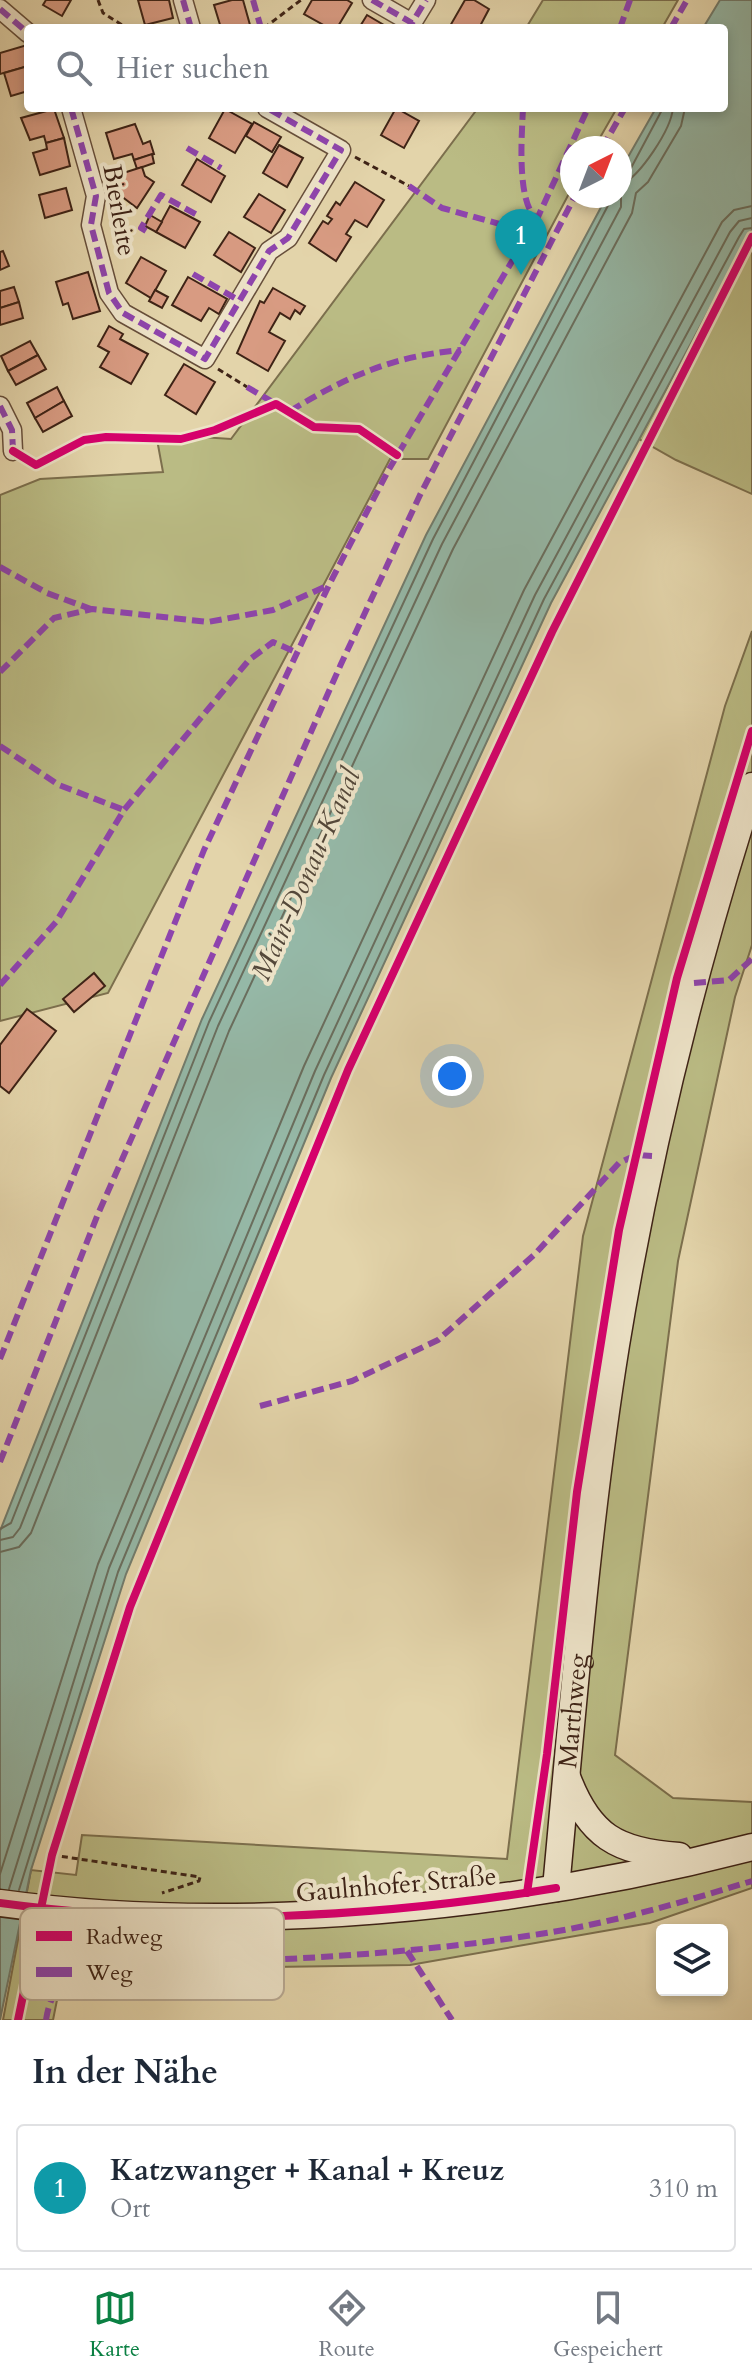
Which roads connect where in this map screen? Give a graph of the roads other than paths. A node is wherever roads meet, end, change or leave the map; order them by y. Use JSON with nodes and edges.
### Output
{"nodes":[{"id":1,"x":183,"y":0,"type":"edge"},
{"id":2,"x":372,"y":0,"type":"edge"},
{"id":3,"x":426,"y":0,"type":"edge"},
{"id":4,"x":0,"y":9,"type":"edge"},
{"id":5,"x":190,"y":24,"type":"edge"},
{"id":6,"x":24,"y":30,"type":"edge"},
{"id":7,"x":72,"y":112,"type":"edge"},
{"id":8,"x":274,"y":112,"type":"edge"},
{"id":9,"x":0,"y":406,"type":"edge"},
{"id":10,"x":13,"y":451,"type":"dead end"},
{"id":11,"x":752,"y":786,"type":"edge"},
{"id":12,"x":566,"y":1776,"type":"junction"},
{"id":13,"x":752,"y":1847,"type":"edge"},
{"id":14,"x":710,"y":1858,"type":"junction"},
{"id":15,"x":556,"y":1888,"type":"junction"},
{"id":16,"x":0,"y":1903,"type":"edge"},
{"id":17,"x":47,"y":1908,"type":"edge"},
{"id":18,"x":284,"y":1913,"type":"edge"}],
"edges":[{"from":1,"to":5,"type":"street"},
{"from":2,"to":3,"type":"street"},
{"from":4,"to":6,"type":"street"},
{"from":7,"to":8,"type":"street","name":"Bierleite"},
{"from":9,"to":10,"type":"street"},
{"from":11,"to":12,"type":"main road","name":"Marthweg"},
{"from":12,"to":14,"type":"main road"},
{"from":12,"to":15,"type":"main road","name":"Marthweg"},
{"from":13,"to":14,"type":"main road","name":"Gaulnhofer Straße"},
{"from":14,"to":15,"type":"main road","name":"Gaulnhofer Straße"},
{"from":15,"to":18,"type":"main road","name":"Gaulnhofer Straße"},
{"from":16,"to":17,"type":"main road","name":"Gaulnhofer Straße"}]}
